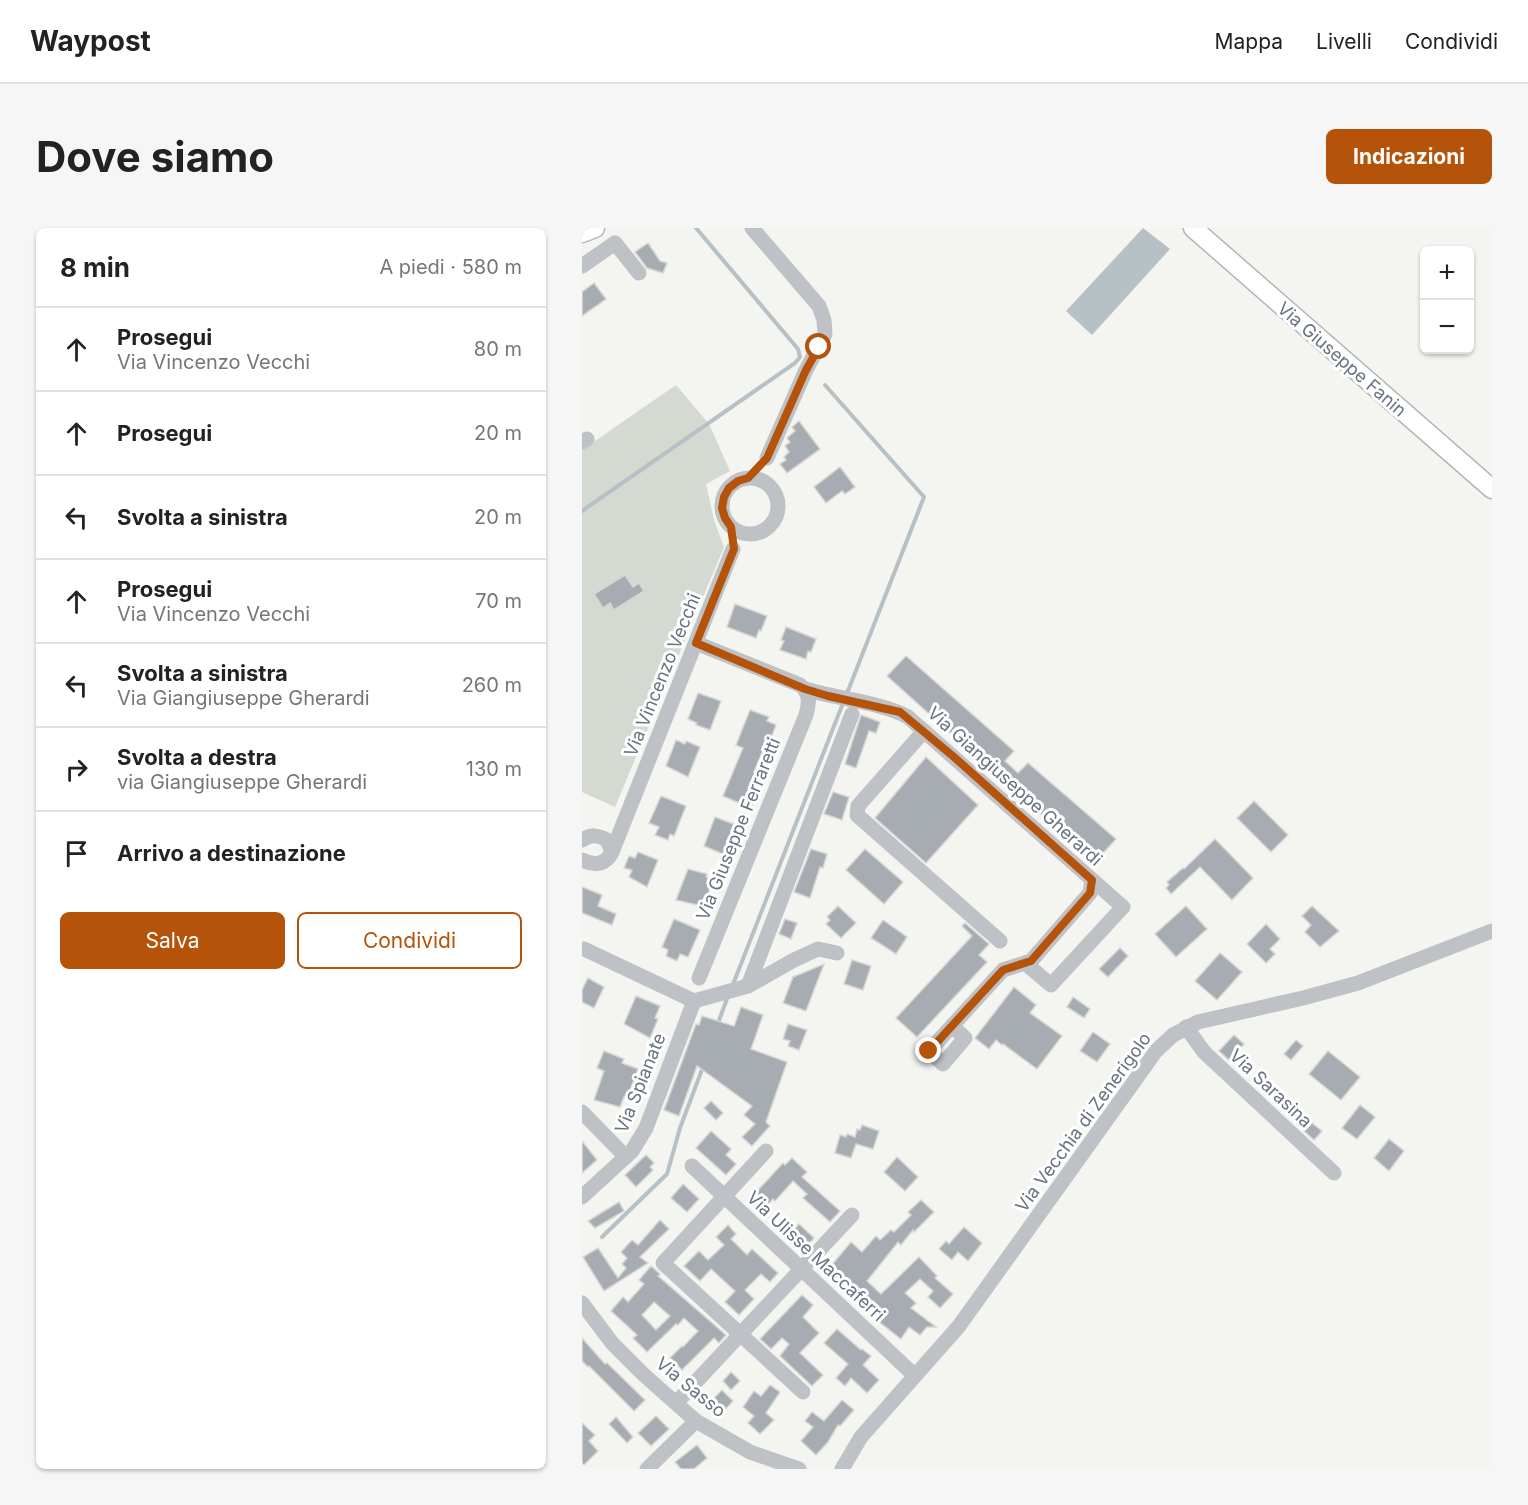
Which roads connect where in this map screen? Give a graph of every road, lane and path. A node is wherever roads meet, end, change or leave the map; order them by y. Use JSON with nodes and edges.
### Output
{"nodes":[{"id":1,"x":595,"y":228,"type":"edge"},
{"id":2,"x":752,"y":228,"type":"edge"},
{"id":3,"x":1192,"y":228,"type":"edge"},
{"id":4,"x":582,"y":233,"type":"edge"},
{"id":5,"x":582,"y":266,"type":"edge"},
{"id":6,"x":639,"y":273,"type":"dead end"},
{"id":7,"x":767,"y":458,"type":"junction"},
{"id":8,"x":748,"y":478,"type":"junction"},
{"id":9,"x":768,"y":484,"type":"junction"},
{"id":10,"x":1492,"y":489,"type":"edge"},
{"id":11,"x":731,"y":527,"type":"junction"},
{"id":12,"x":753,"y":534,"type":"junction"},
{"id":13,"x":734,"y":549,"type":"junction"},
{"id":14,"x":696,"y":643,"type":"junction"},
{"id":15,"x":806,"y":692,"type":"junction"},
{"id":16,"x":855,"y":708,"type":"junction"},
{"id":17,"x":924,"y":731,"type":"junction"},
{"id":18,"x":627,"y":814,"type":"junction"},
{"id":19,"x":588,"y":837,"type":"edge"},
{"id":20,"x":612,"y":852,"type":"junction"},
{"id":21,"x":582,"y":860,"type":"edge"},
{"id":22,"x":1092,"y":880,"type":"junction"},
{"id":23,"x":1492,"y":931,"type":"edge"},
{"id":24,"x":1000,"y":941,"type":"dead end"},
{"id":25,"x":584,"y":949,"type":"dead end"},
{"id":26,"x":837,"y":953,"type":"dead end"},
{"id":27,"x":1025,"y":963,"type":"junction"},
{"id":28,"x":699,"y":978,"type":"dead end"},
{"id":29,"x":742,"y":988,"type":"junction"},
{"id":30,"x":694,"y":1000,"type":"junction"},
{"id":31,"x":952,"y":1026,"type":"dead end"},
{"id":32,"x":1186,"y":1027,"type":"junction"},
{"id":33,"x":582,"y":1112,"type":"edge"},
{"id":34,"x":766,"y":1151,"type":"dead end"},
{"id":35,"x":626,"y":1157,"type":"junction"},
{"id":36,"x":692,"y":1166,"type":"dead end"},
{"id":37,"x":1334,"y":1173,"type":"dead end"},
{"id":38,"x":723,"y":1196,"type":"junction"},
{"id":39,"x":582,"y":1197,"type":"edge"},
{"id":40,"x":852,"y":1215,"type":"dead end"},
{"id":41,"x":802,"y":1270,"type":"junction"},
{"id":42,"x":582,"y":1303,"type":"edge"},
{"id":43,"x":740,"y":1334,"type":"junction"},
{"id":44,"x":914,"y":1375,"type":"junction"},
{"id":45,"x":803,"y":1392,"type":"dead end"},
{"id":46,"x":676,"y":1403,"type":"junction"},
{"id":47,"x":696,"y":1421,"type":"junction"},
{"id":48,"x":647,"y":1469,"type":"edge"},
{"id":49,"x":799,"y":1469,"type":"edge"},
{"id":50,"x":842,"y":1469,"type":"edge"}],
"edges":[{"from":1,"to":4,"type":"main road"},
{"from":2,"to":7,"type":"street"},
{"from":3,"to":10,"type":"main road","name":"Via Giuseppe Fanin"},
{"from":5,"to":6,"type":"street"},
{"from":7,"to":8,"type":"street"},
{"from":7,"to":9,"type":"street"},
{"from":8,"to":9,"type":"street"},
{"from":8,"to":11,"type":"street"},
{"from":9,"to":12,"type":"street"},
{"from":11,"to":12,"type":"street"},
{"from":11,"to":13,"type":"street","name":"Via Vincenzo Vecchi"},
{"from":12,"to":13,"type":"street","name":"Via Vincenzo Vecchi"},
{"from":13,"to":14,"type":"street","name":"Via Vincenzo Vecchi"},
{"from":14,"to":15,"type":"street","name":"Via Giangiuseppe Gherardi"},
{"from":14,"to":18,"type":"street","name":"Via Vincenzo Vecchi"},
{"from":15,"to":16,"type":"street","name":"Via Giangiuseppe Gherardi"},
{"from":15,"to":28,"type":"street","name":"Via Giuseppe Ferraretti"},
{"from":16,"to":17,"type":"street","name":"Via Giangiuseppe Gherardi"},
{"from":16,"to":29,"type":"street"},
{"from":17,"to":22,"type":"street","name":"Via Giangiuseppe Gherardi"},
{"from":17,"to":24,"type":"street"},
{"from":18,"to":19,"type":"street"},
{"from":18,"to":20,"type":"street","name":"Via Vincenzo Vecchi"},
{"from":19,"to":20,"type":"street"},
{"from":20,"to":21,"type":"street"},
{"from":22,"to":27,"type":"street","name":"Via Giangiuseppe Gherardi"},
{"from":22,"to":27,"type":"street","name":"Via Giangiuseppe Gherardi"},
{"from":23,"to":32,"type":"street","name":"Via Vecchia di Zenerigolo"},
{"from":25,"to":30,"type":"street"},
{"from":26,"to":29,"type":"street"},
{"from":27,"to":31,"type":"street","name":"Via Giangiuseppe Gherardi"},
{"from":29,"to":30,"type":"street"},
{"from":30,"to":35,"type":"street","name":"Via Spianate"},
{"from":32,"to":37,"type":"street","name":"Via Sarasina"},
{"from":32,"to":44,"type":"street","name":"Via Vecchia di Zenerigolo"},
{"from":33,"to":35,"type":"street"},
{"from":34,"to":38,"type":"street"},
{"from":35,"to":39,"type":"street","name":"Via Spianate"},
{"from":36,"to":38,"type":"street","name":"Via Ulisse Maccaferri"},
{"from":38,"to":41,"type":"street","name":"Via Ulisse Maccaferri"},
{"from":38,"to":43,"type":"street"},
{"from":40,"to":41,"type":"street"},
{"from":41,"to":43,"type":"street"},
{"from":41,"to":44,"type":"street","name":"Via Ulisse Maccaferri"},
{"from":42,"to":46,"type":"street","name":"Via Sasso"},
{"from":43,"to":45,"type":"street"},
{"from":43,"to":46,"type":"street"},
{"from":44,"to":50,"type":"street","name":"Via Vecchia di Zenerigolo"},
{"from":46,"to":47,"type":"street","name":"Via Sasso"},
{"from":47,"to":48,"type":"street"},
{"from":47,"to":49,"type":"street","name":"Via Sasso"}]}
